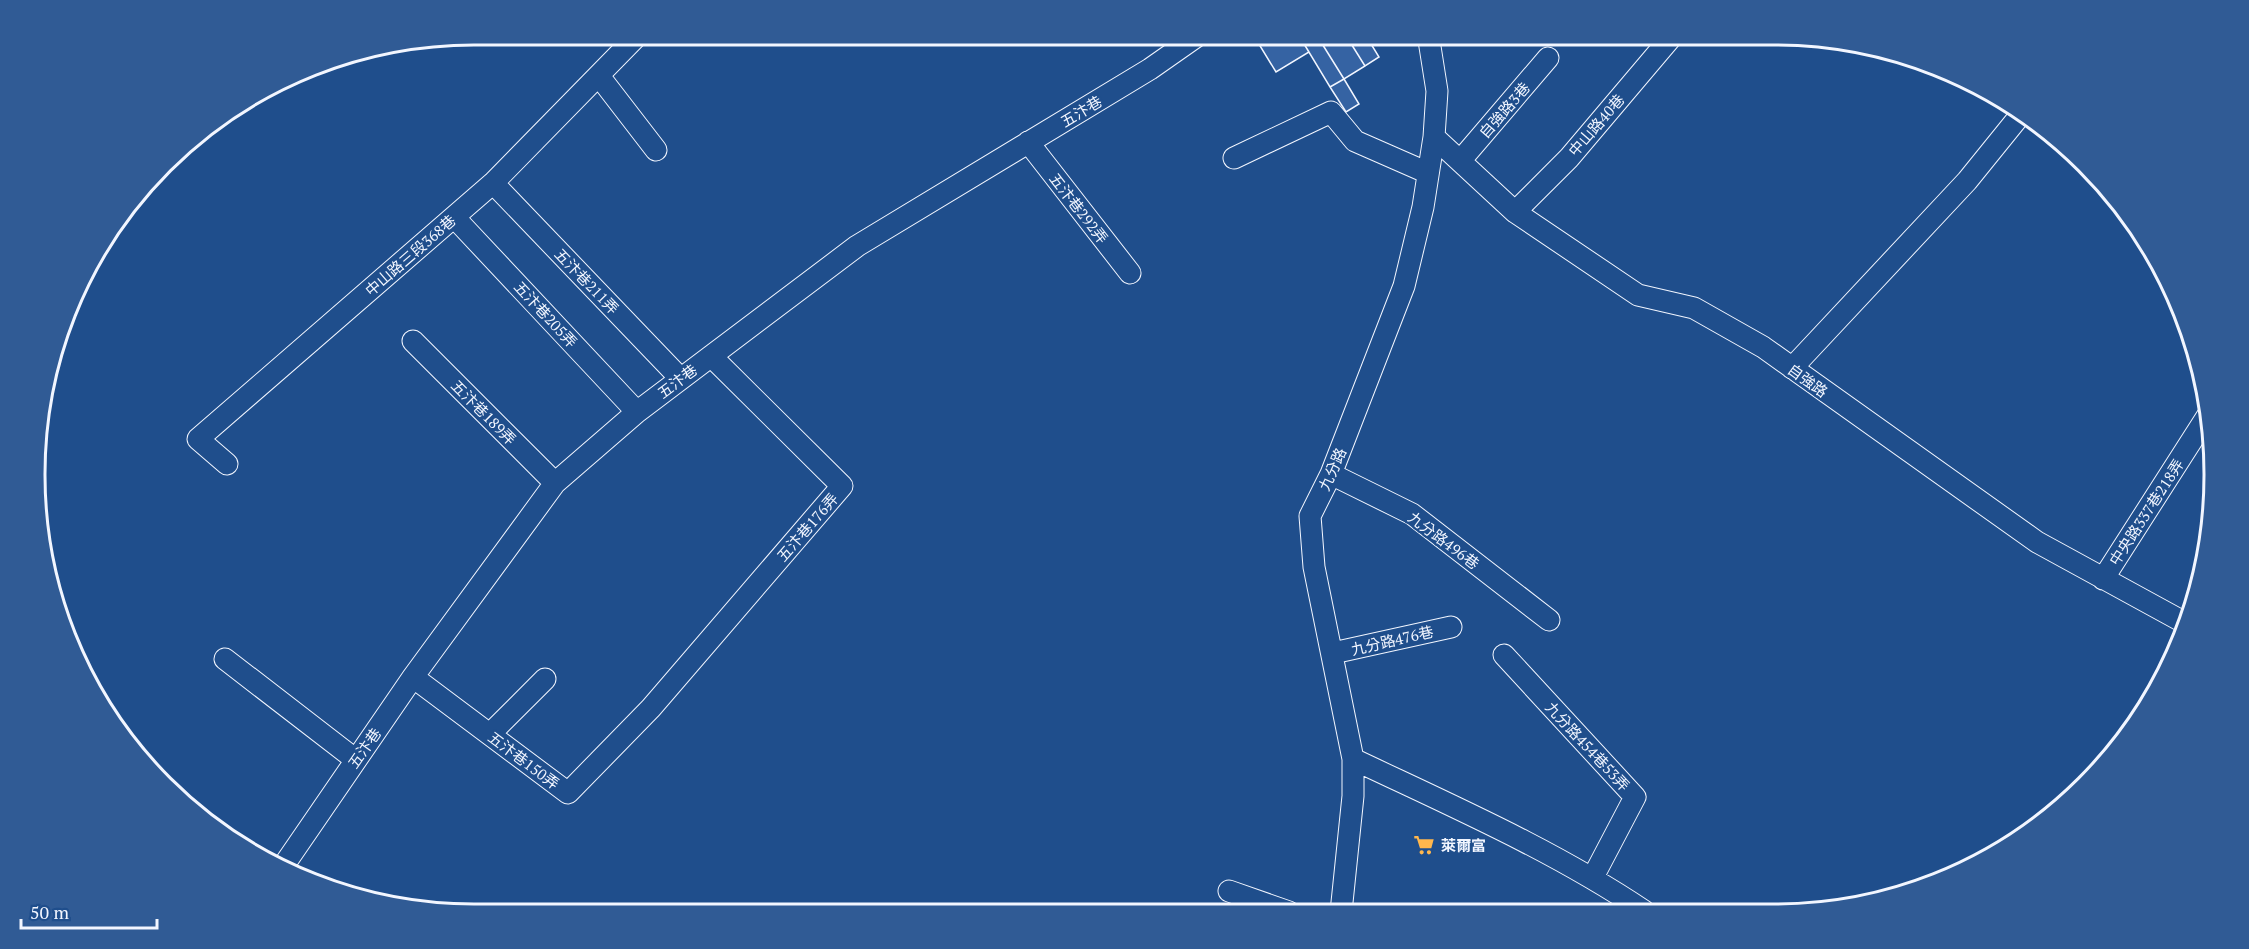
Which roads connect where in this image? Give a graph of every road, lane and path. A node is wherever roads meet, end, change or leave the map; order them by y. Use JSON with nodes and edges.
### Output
{"nodes":[{"id":1,"x":629,"y":45,"type":"edge"},
{"id":2,"x":1184,"y":45,"type":"edge"},
{"id":3,"x":1430,"y":45,"type":"edge"},
{"id":4,"x":1665,"y":45,"type":"edge"},
{"id":5,"x":1548,"y":58,"type":"dead end"},
{"id":6,"x":599,"y":76,"type":"junction"},
{"id":7,"x":2017,"y":120,"type":"edge"},
{"id":8,"x":1434,"y":137,"type":"junction"},
{"id":9,"x":1028,"y":142,"type":"junction"},
{"id":10,"x":656,"y":150,"type":"dead end"},
{"id":11,"x":1234,"y":158,"type":"dead end"},
{"id":12,"x":1460,"y":161,"type":"junction"},
{"id":13,"x":1428,"y":173,"type":"junction"},
{"id":14,"x":493,"y":183,"type":"junction"},
{"id":15,"x":1515,"y":213,"type":"junction"},
{"id":16,"x":454,"y":217,"type":"junction"},
{"id":17,"x":1130,"y":273,"type":"dead end"},
{"id":18,"x":413,"y":341,"type":"dead end"},
{"id":19,"x":711,"y":356,"type":"junction"},
{"id":20,"x":1792,"y":368,"type":"junction"},
{"id":21,"x":680,"y":378,"type":"junction"},
{"id":22,"x":637,"y":412,"type":"junction"},
{"id":23,"x":2201,"y":426,"type":"edge"},
{"id":24,"x":227,"y":464,"type":"dead end"},
{"id":25,"x":1331,"y":474,"type":"junction"},
{"id":26,"x":555,"y":483,"type":"junction"},
{"id":27,"x":2103,"y":579,"type":"junction"},
{"id":28,"x":2179,"y":619,"type":"edge"},
{"id":29,"x":1549,"y":620,"type":"dead end"},
{"id":30,"x":1450,"y":627,"type":"dead end"},
{"id":31,"x":1333,"y":653,"type":"junction"},
{"id":32,"x":1504,"y":656,"type":"dead end"},
{"id":33,"x":225,"y":659,"type":"dead end"},
{"id":34,"x":413,"y":677,"type":"junction"},
{"id":35,"x":545,"y":679,"type":"dead end"},
{"id":36,"x":651,"y":708,"type":"joint"},
{"id":37,"x":490,"y":734,"type":"junction"},
{"id":38,"x":1353,"y":759,"type":"junction"},
{"id":39,"x":356,"y":760,"type":"junction"},
{"id":40,"x":287,"y":861,"type":"edge"},
{"id":41,"x":1593,"y":877,"type":"junction"},
{"id":42,"x":1229,"y":891,"type":"dead end"},
{"id":43,"x":1266,"y":904,"type":"edge"},
{"id":44,"x":1342,"y":904,"type":"edge"},
{"id":45,"x":1634,"y":904,"type":"edge"}],
"edges":[{"from":1,"to":6,"type":"street","name":"中山路三段368巷"},
{"from":2,"to":9,"type":"street","name":"五汴巷"},
{"from":3,"to":8,"type":"street","name":"九分路"},
{"from":4,"to":15,"type":"street","name":"中山路40巷"},
{"from":5,"to":12,"type":"street","name":"自強路3巷"},
{"from":6,"to":10,"type":"street"},
{"from":6,"to":14,"type":"street","name":"中山路三段368巷"},
{"from":7,"to":20,"type":"street"},
{"from":8,"to":12,"type":"street","name":"自強路"},
{"from":8,"to":13,"type":"street","name":"九分路"},
{"from":9,"to":17,"type":"street","name":"五汴巷292弄"},
{"from":9,"to":19,"type":"street","name":"五汴巷"},
{"from":11,"to":13,"type":"street"},
{"from":12,"to":15,"type":"street","name":"自強路"},
{"from":13,"to":25,"type":"street","name":"九分路"},
{"from":14,"to":16,"type":"street","name":"中山路三段368巷"},
{"from":14,"to":21,"type":"street","name":"五汴巷211弄"},
{"from":15,"to":20,"type":"street","name":"自強路"},
{"from":16,"to":22,"type":"street","name":"五汴巷205弄"},
{"from":16,"to":24,"type":"street","name":"中山路三段368巷"},
{"from":18,"to":26,"type":"street","name":"五汴巷189弄"},
{"from":19,"to":21,"type":"street","name":"五汴巷"},
{"from":19,"to":36,"type":"street","name":"五汴巷176弄"},
{"from":20,"to":27,"type":"street","name":"自強路"},
{"from":21,"to":22,"type":"street","name":"五汴巷"},
{"from":22,"to":26,"type":"street","name":"五汴巷"},
{"from":23,"to":27,"type":"street","name":"中央路337巷218弄"},
{"from":25,"to":29,"type":"street","name":"九分路496巷"},
{"from":25,"to":31,"type":"street","name":"九分路"},
{"from":26,"to":34,"type":"street","name":"五汴巷"},
{"from":27,"to":28,"type":"street","name":"自強路"},
{"from":30,"to":31,"type":"street","name":"九分路476巷"},
{"from":31,"to":38,"type":"street","name":"九分路"},
{"from":32,"to":41,"type":"street","name":"九分路454巷53弄"},
{"from":33,"to":39,"type":"street"},
{"from":34,"to":37,"type":"street","name":"五汴巷150弄"},
{"from":34,"to":39,"type":"street","name":"五汴巷"},
{"from":35,"to":37,"type":"street"},
{"from":36,"to":37,"type":"street","name":"五汴巷150弄"},
{"from":38,"to":41,"type":"street"},
{"from":38,"to":44,"type":"street","name":"九分路"},
{"from":39,"to":40,"type":"street","name":"五汴巷"},
{"from":41,"to":45,"type":"street"},
{"from":42,"to":43,"type":"street"}]}
